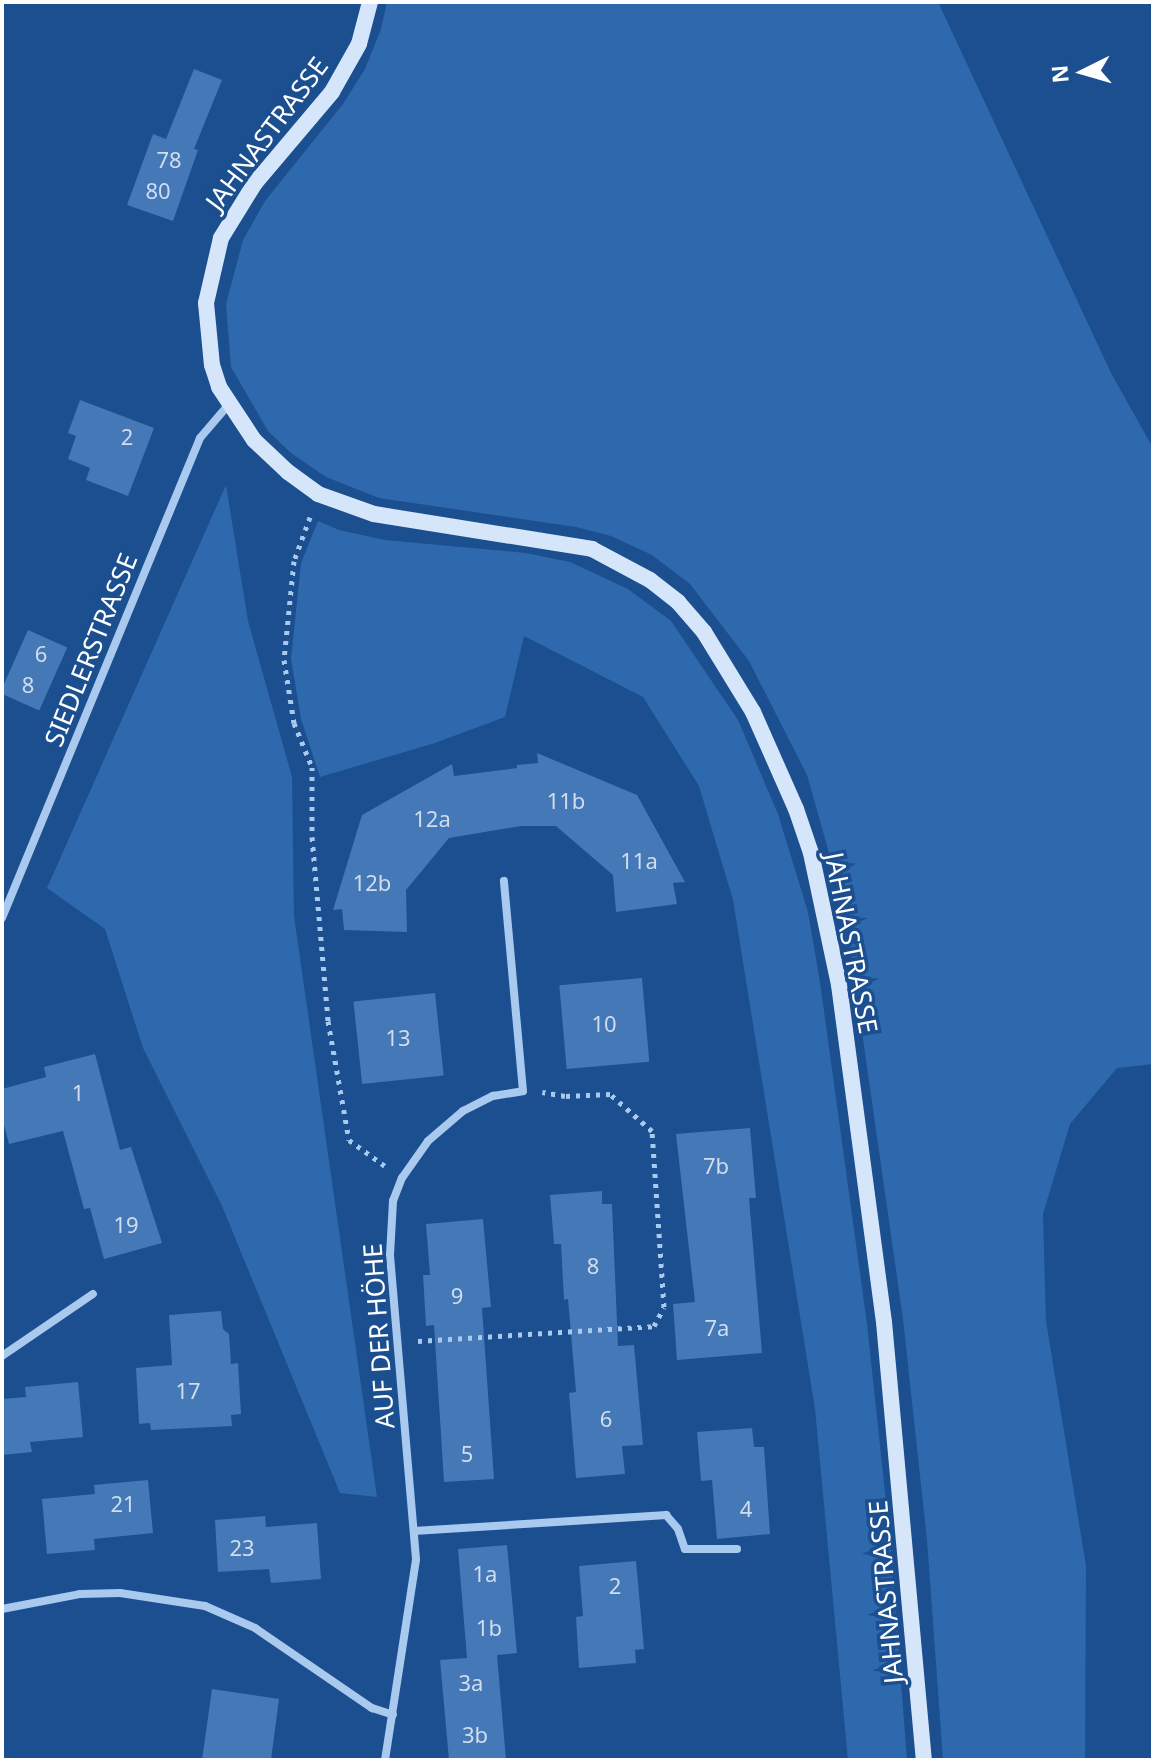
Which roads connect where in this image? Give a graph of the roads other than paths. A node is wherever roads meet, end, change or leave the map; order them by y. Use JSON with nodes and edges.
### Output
{"nodes":[{"id":1,"x":370,"y":2,"type":"edge"},
{"id":2,"x":229,"y":404,"type":"junction"},
{"id":3,"x":504,"y":881,"type":"dead end"},
{"id":4,"x":2,"y":918,"type":"edge"},
{"id":5,"x":93,"y":1294,"type":"dead end"},
{"id":6,"x":2,"y":1356,"type":"edge"},
{"id":7,"x":414,"y":1531,"type":"junction"},
{"id":8,"x":737,"y":1549,"type":"dead end"},
{"id":9,"x":2,"y":1609,"type":"edge"},
{"id":10,"x":393,"y":1715,"type":"junction"},
{"id":11,"x":385,"y":1760,"type":"edge"},
{"id":12,"x":924,"y":1760,"type":"edge"}],
"edges":[{"from":1,"to":2,"type":"street","name":"JAHNASTRASSE"},
{"from":2,"to":4,"type":"street","name":"SIEDLERSTRASSE"},
{"from":2,"to":12,"type":"street","name":"JAHNASTRASSE"},
{"from":3,"to":7,"type":"street","name":"AUF DER HÖHE"},
{"from":5,"to":6,"type":"street"},
{"from":7,"to":8,"type":"street"},
{"from":7,"to":10,"type":"street","name":"AUF DER HÖHE"},
{"from":9,"to":10,"type":"street"},
{"from":10,"to":11,"type":"street","name":"AUF DER HÖHE"}]}
